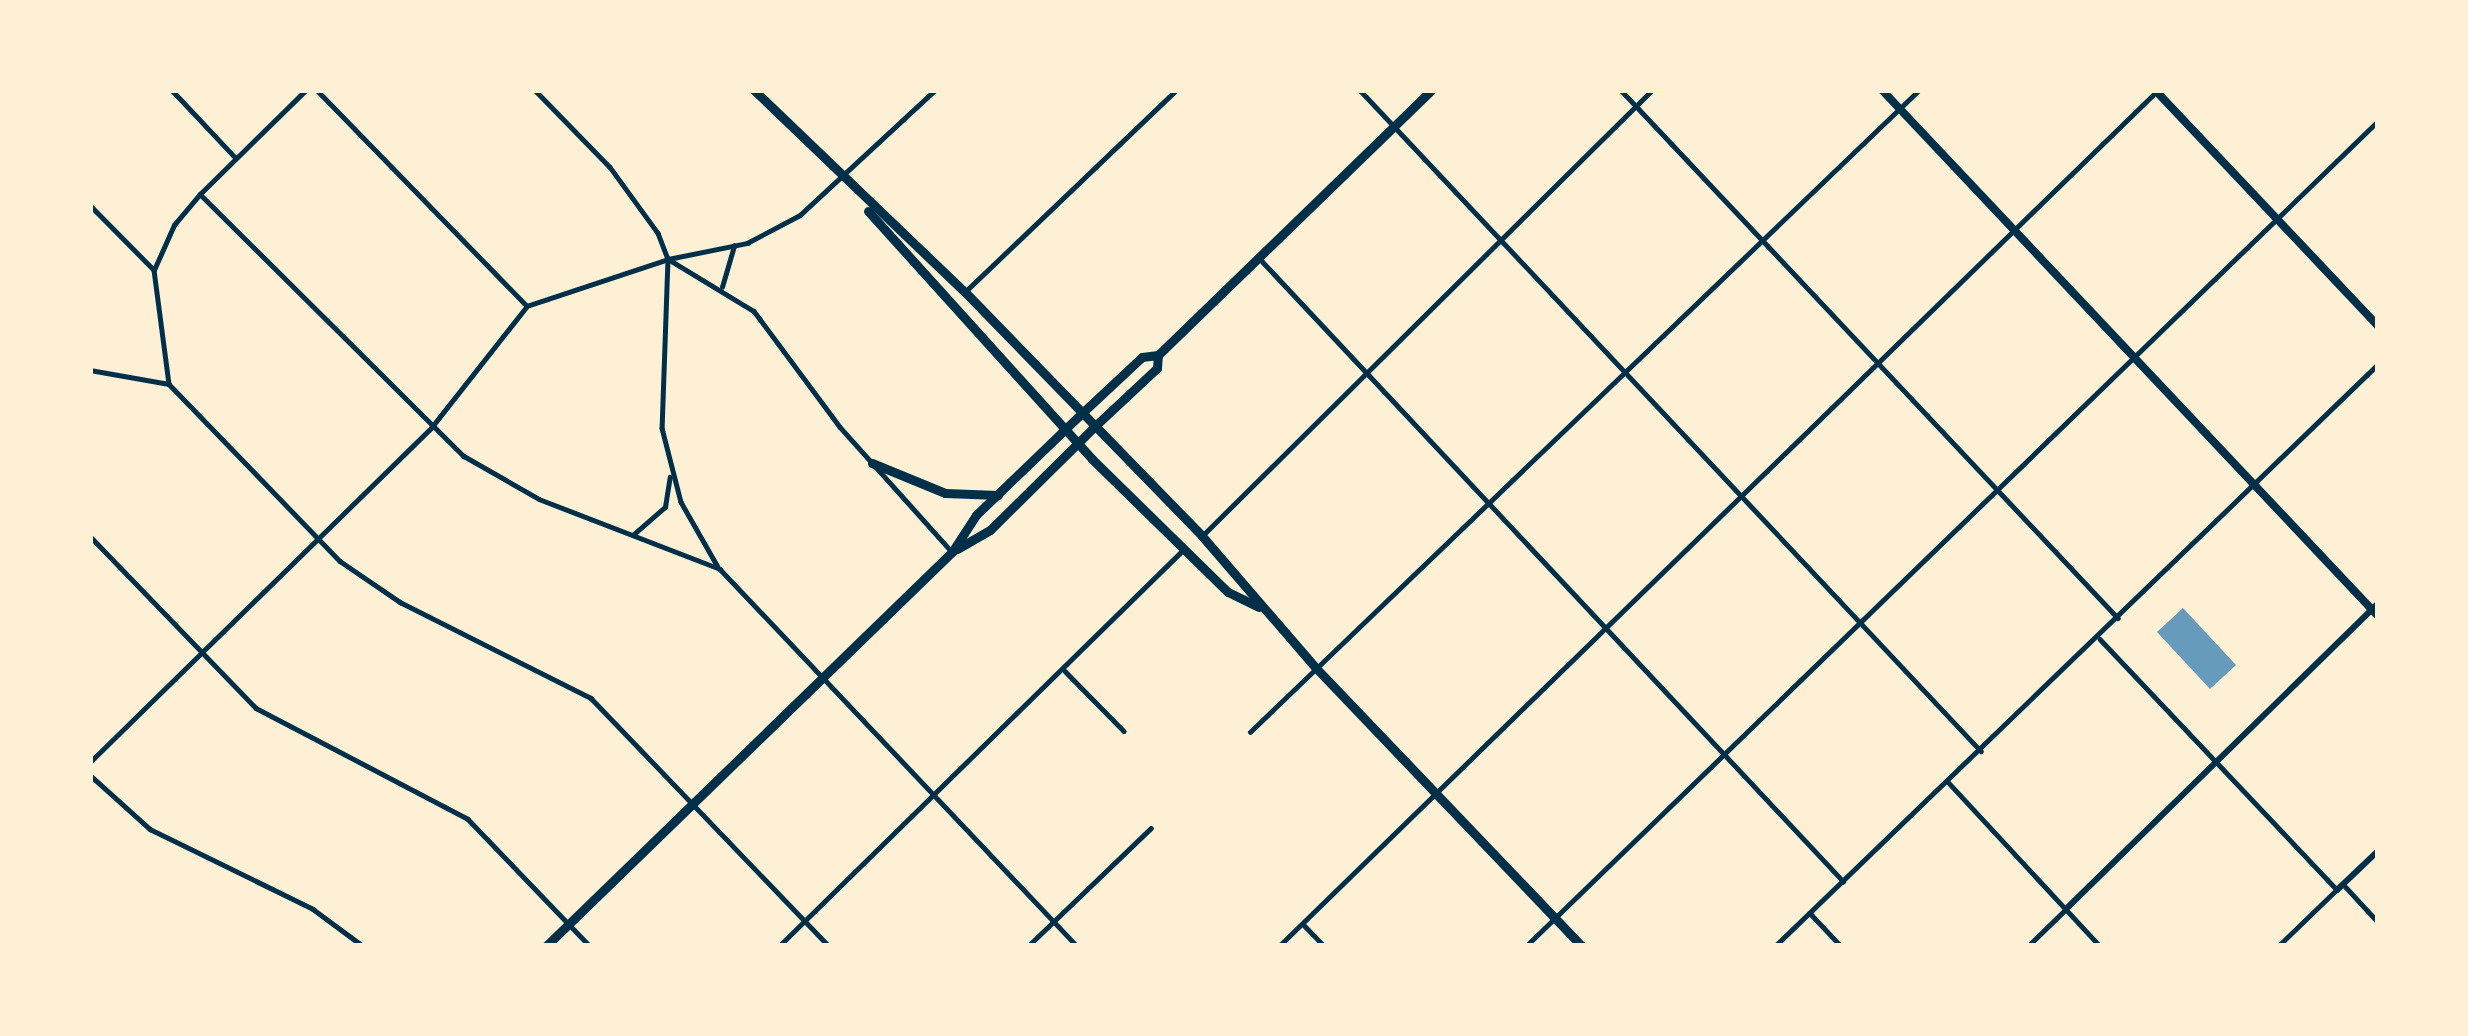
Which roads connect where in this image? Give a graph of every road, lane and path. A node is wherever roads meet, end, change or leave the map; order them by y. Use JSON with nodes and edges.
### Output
{"nodes":[{"id":1,"x":172,"y":90,"type":"edge"},
{"id":2,"x":306,"y":90,"type":"edge"},
{"id":3,"x":317,"y":90,"type":"edge"},
{"id":4,"x":535,"y":90,"type":"edge"},
{"id":5,"x":754,"y":90,"type":"edge"},
{"id":6,"x":934,"y":90,"type":"edge"},
{"id":7,"x":1176,"y":90,"type":"edge"},
{"id":8,"x":1360,"y":90,"type":"edge"},
{"id":9,"x":1431,"y":90,"type":"edge"},
{"id":10,"x":1621,"y":90,"type":"edge"},
{"id":11,"x":1652,"y":90,"type":"edge"},
{"id":12,"x":1882,"y":90,"type":"edge"},
{"id":13,"x":1919,"y":90,"type":"edge"},
{"id":14,"x":2157,"y":90,"type":"edge"},
{"id":15,"x":1635,"y":106,"type":"junction"},
{"id":16,"x":1899,"y":109,"type":"junction"},
{"id":17,"x":2378,"y":121,"type":"edge"},
{"id":18,"x":1394,"y":125,"type":"junction"},
{"id":19,"x":235,"y":157,"type":"junction"},
{"id":20,"x":842,"y":180,"type":"junction"},
{"id":21,"x":200,"y":194,"type":"junction"},
{"id":22,"x":90,"y":205,"type":"edge"},
{"id":23,"x":2273,"y":214,"type":"junction"},
{"id":24,"x":2014,"y":231,"type":"junction"},
{"id":25,"x":1498,"y":237,"type":"junction"},
{"id":26,"x":1760,"y":238,"type":"junction"},
{"id":27,"x":734,"y":246,"type":"junction"},
{"id":28,"x":1258,"y":256,"type":"junction"},
{"id":29,"x":668,"y":260,"type":"junction"},
{"id":30,"x":154,"y":270,"type":"junction"},
{"id":31,"x":722,"y":289,"type":"junction"},
{"id":32,"x":965,"y":292,"type":"junction"},
{"id":33,"x":526,"y":306,"type":"junction"},
{"id":34,"x":2378,"y":326,"type":"edge"},
{"id":35,"x":1158,"y":355,"type":"junction"},
{"id":36,"x":2130,"y":355,"type":"junction"},
{"id":37,"x":1878,"y":363,"type":"junction"},
{"id":38,"x":2378,"y":364,"type":"edge"},
{"id":39,"x":1622,"y":369,"type":"junction"},
{"id":40,"x":90,"y":370,"type":"edge"},
{"id":41,"x":1362,"y":370,"type":"junction"},
{"id":42,"x":169,"y":384,"type":"junction"},
{"id":43,"x":1082,"y":413,"type":"junction"},
{"id":44,"x":1095,"y":426,"type":"junction"},
{"id":45,"x":430,"y":428,"type":"junction"},
{"id":46,"x":1065,"y":430,"type":"junction"},
{"id":47,"x":1077,"y":444,"type":"junction"},
{"id":48,"x":872,"y":463,"type":"junction"},
{"id":49,"x":670,"y":474,"type":"junction"},
{"id":50,"x":1994,"y":487,"type":"junction"},
{"id":51,"x":2254,"y":487,"type":"junction"},
{"id":52,"x":998,"y":495,"type":"junction"},
{"id":53,"x":1740,"y":498,"type":"junction"},
{"id":54,"x":1486,"y":501,"type":"junction"},
{"id":55,"x":634,"y":534,"type":"junction"},
{"id":56,"x":90,"y":536,"type":"edge"},
{"id":57,"x":1202,"y":536,"type":"junction"},
{"id":58,"x":319,"y":542,"type":"junction"},
{"id":59,"x":1183,"y":550,"type":"junction"},
{"id":60,"x":952,"y":552,"type":"junction"},
{"id":61,"x":720,"y":569,"type":"junction"},
{"id":62,"x":2376,"y":609,"type":"edge"},
{"id":63,"x":1264,"y":610,"type":"junction"},
{"id":64,"x":2118,"y":618,"type":"junction"},
{"id":65,"x":1857,"y":621,"type":"junction"},
{"id":66,"x":1606,"y":629,"type":"junction"},
{"id":67,"x":2098,"y":637,"type":"junction"},
{"id":68,"x":201,"y":654,"type":"junction"},
{"id":69,"x":1316,"y":668,"type":"junction"},
{"id":70,"x":1064,"y":670,"type":"junction"},
{"id":71,"x":824,"y":676,"type":"junction"},
{"id":72,"x":1124,"y":731,"type":"dead end"},
{"id":73,"x":1250,"y":732,"type":"dead end"},
{"id":74,"x":1981,"y":751,"type":"junction"},
{"id":75,"x":1723,"y":754,"type":"junction"},
{"id":76,"x":90,"y":762,"type":"edge"},
{"id":77,"x":2218,"y":762,"type":"junction"},
{"id":78,"x":90,"y":775,"type":"edge"},
{"id":79,"x":1948,"y":782,"type":"junction"},
{"id":80,"x":935,"y":793,"type":"junction"},
{"id":81,"x":1437,"y":793,"type":"junction"},
{"id":82,"x":695,"y":802,"type":"junction"},
{"id":83,"x":1151,"y":828,"type":"dead end"},
{"id":84,"x":2378,"y":851,"type":"edge"},
{"id":85,"x":1843,"y":881,"type":"junction"},
{"id":86,"x":2340,"y":887,"type":"junction"},
{"id":87,"x":2066,"y":910,"type":"junction"},
{"id":88,"x":1810,"y":913,"type":"junction"},
{"id":89,"x":1555,"y":918,"type":"junction"},
{"id":90,"x":806,"y":920,"type":"junction"},
{"id":91,"x":1053,"y":921,"type":"junction"},
{"id":92,"x":570,"y":922,"type":"junction"},
{"id":93,"x":2378,"y":922,"type":"edge"},
{"id":94,"x":1303,"y":923,"type":"junction"},
{"id":95,"x":363,"y":946,"type":"edge"},
{"id":96,"x":546,"y":946,"type":"edge"},
{"id":97,"x":590,"y":946,"type":"edge"},
{"id":98,"x":779,"y":946,"type":"edge"},
{"id":99,"x":829,"y":946,"type":"edge"},
{"id":100,"x":1028,"y":946,"type":"edge"},
{"id":101,"x":1077,"y":946,"type":"edge"},
{"id":102,"x":1279,"y":946,"type":"edge"},
{"id":103,"x":1324,"y":946,"type":"edge"},
{"id":104,"x":1526,"y":946,"type":"edge"},
{"id":105,"x":1582,"y":946,"type":"edge"},
{"id":106,"x":1775,"y":946,"type":"edge"},
{"id":107,"x":1840,"y":946,"type":"edge"},
{"id":108,"x":2028,"y":946,"type":"edge"},
{"id":109,"x":2100,"y":946,"type":"edge"},
{"id":110,"x":2279,"y":946,"type":"edge"}],
"edges":[{"from":1,"to":19,"type":"street"},
{"from":2,"to":19,"type":"street"},
{"from":3,"to":33,"type":"street"},
{"from":4,"to":29,"type":"street"},
{"from":5,"to":20,"type":"main road"},
{"from":6,"to":20,"type":"street"},
{"from":7,"to":32,"type":"street"},
{"from":8,"to":18,"type":"street"},
{"from":9,"to":18,"type":"main road"},
{"from":10,"to":15,"type":"street"},
{"from":11,"to":15,"type":"street"},
{"from":12,"to":16,"type":"main road"},
{"from":13,"to":16,"type":"street"},
{"from":14,"to":23,"type":"main road"},
{"from":14,"to":24,"type":"street"},
{"from":15,"to":25,"type":"street"},
{"from":15,"to":26,"type":"street"},
{"from":16,"to":24,"type":"main road"},
{"from":16,"to":26,"type":"street"},
{"from":17,"to":23,"type":"street"},
{"from":18,"to":25,"type":"street"},
{"from":18,"to":28,"type":"main road"},
{"from":19,"to":21,"type":"street"},
{"from":20,"to":27,"type":"street"},
{"from":20,"to":32,"type":"main road"},
{"from":20,"to":46,"type":"main road"},
{"from":21,"to":30,"type":"street"},
{"from":21,"to":45,"type":"street"},
{"from":22,"to":30,"type":"street"},
{"from":23,"to":34,"type":"main road"},
{"from":23,"to":36,"type":"street"},
{"from":24,"to":36,"type":"main road"},
{"from":24,"to":37,"type":"street"},
{"from":25,"to":39,"type":"street"},
{"from":25,"to":41,"type":"street"},
{"from":26,"to":37,"type":"street"},
{"from":26,"to":39,"type":"street"},
{"from":27,"to":29,"type":"street"},
{"from":27,"to":31,"type":"street"},
{"from":28,"to":35,"type":"main road"},
{"from":28,"to":41,"type":"street"},
{"from":29,"to":31,"type":"street"},
{"from":29,"to":33,"type":"street"},
{"from":29,"to":49,"type":"street"},
{"from":30,"to":42,"type":"street"},
{"from":31,"to":48,"type":"street"},
{"from":32,"to":43,"type":"main road"},
{"from":33,"to":45,"type":"street"},
{"from":35,"to":43,"type":"main road"},
{"from":35,"to":44,"type":"main road"},
{"from":36,"to":50,"type":"street"},
{"from":36,"to":51,"type":"main road"},
{"from":37,"to":50,"type":"street"},
{"from":37,"to":53,"type":"street"},
{"from":38,"to":51,"type":"street"},
{"from":39,"to":53,"type":"street"},
{"from":39,"to":54,"type":"street"},
{"from":40,"to":42,"type":"street"},
{"from":41,"to":54,"type":"street"},
{"from":41,"to":57,"type":"street"},
{"from":42,"to":58,"type":"street"},
{"from":43,"to":44,"type":"main road"},
{"from":43,"to":46,"type":"main road"},
{"from":44,"to":47,"type":"main road"},
{"from":44,"to":57,"type":"main road"},
{"from":45,"to":55,"type":"street"},
{"from":45,"to":58,"type":"street"},
{"from":46,"to":47,"type":"main road"},
{"from":46,"to":52,"type":"main road"},
{"from":47,"to":59,"type":"main road"},
{"from":47,"to":60,"type":"main road"},
{"from":48,"to":52,"type":"main road"},
{"from":48,"to":60,"type":"street"},
{"from":49,"to":55,"type":"street"},
{"from":49,"to":61,"type":"street"},
{"from":50,"to":64,"type":"street"},
{"from":50,"to":65,"type":"street"},
{"from":51,"to":62,"type":"main road"},
{"from":51,"to":64,"type":"street"},
{"from":52,"to":60,"type":"main road"},
{"from":53,"to":65,"type":"street"},
{"from":53,"to":66,"type":"street"},
{"from":54,"to":66,"type":"street"},
{"from":54,"to":69,"type":"street"},
{"from":55,"to":61,"type":"street"},
{"from":56,"to":68,"type":"street"},
{"from":57,"to":63,"type":"main road"},
{"from":58,"to":68,"type":"street"},
{"from":58,"to":82,"type":"street"},
{"from":59,"to":63,"type":"main road"},
{"from":59,"to":70,"type":"street"},
{"from":60,"to":71,"type":"main road"},
{"from":61,"to":71,"type":"street"},
{"from":62,"to":77,"type":"street"},
{"from":63,"to":69,"type":"main road"},
{"from":64,"to":67,"type":"street"},
{"from":65,"to":74,"type":"street"},
{"from":65,"to":75,"type":"street"},
{"from":66,"to":75,"type":"street"},
{"from":66,"to":81,"type":"street"},
{"from":67,"to":74,"type":"street"},
{"from":67,"to":77,"type":"street"},
{"from":68,"to":76,"type":"street"},
{"from":68,"to":92,"type":"street"},
{"from":69,"to":73,"type":"street"},
{"from":69,"to":81,"type":"main road"},
{"from":70,"to":72,"type":"street"},
{"from":70,"to":80,"type":"street"},
{"from":71,"to":80,"type":"street"},
{"from":71,"to":82,"type":"main road"},
{"from":74,"to":79,"type":"street"},
{"from":75,"to":85,"type":"street"},
{"from":75,"to":89,"type":"street"},
{"from":77,"to":86,"type":"street"},
{"from":77,"to":87,"type":"street"},
{"from":78,"to":95,"type":"street"},
{"from":79,"to":85,"type":"street"},
{"from":79,"to":87,"type":"street"},
{"from":80,"to":90,"type":"street"},
{"from":80,"to":91,"type":"street"},
{"from":81,"to":89,"type":"main road"},
{"from":81,"to":94,"type":"street"},
{"from":82,"to":90,"type":"street"},
{"from":82,"to":92,"type":"main road"},
{"from":83,"to":91,"type":"street"},
{"from":84,"to":86,"type":"street"},
{"from":85,"to":88,"type":"street"},
{"from":86,"to":93,"type":"street"},
{"from":86,"to":110,"type":"street"},
{"from":87,"to":108,"type":"street"},
{"from":87,"to":109,"type":"street"},
{"from":88,"to":106,"type":"street"},
{"from":88,"to":107,"type":"street"},
{"from":89,"to":104,"type":"street"},
{"from":89,"to":105,"type":"main road"},
{"from":90,"to":98,"type":"street"},
{"from":90,"to":99,"type":"street"},
{"from":91,"to":100,"type":"street"},
{"from":91,"to":101,"type":"street"},
{"from":92,"to":96,"type":"main road"},
{"from":92,"to":97,"type":"street"},
{"from":94,"to":102,"type":"street"},
{"from":94,"to":103,"type":"street"}]}
